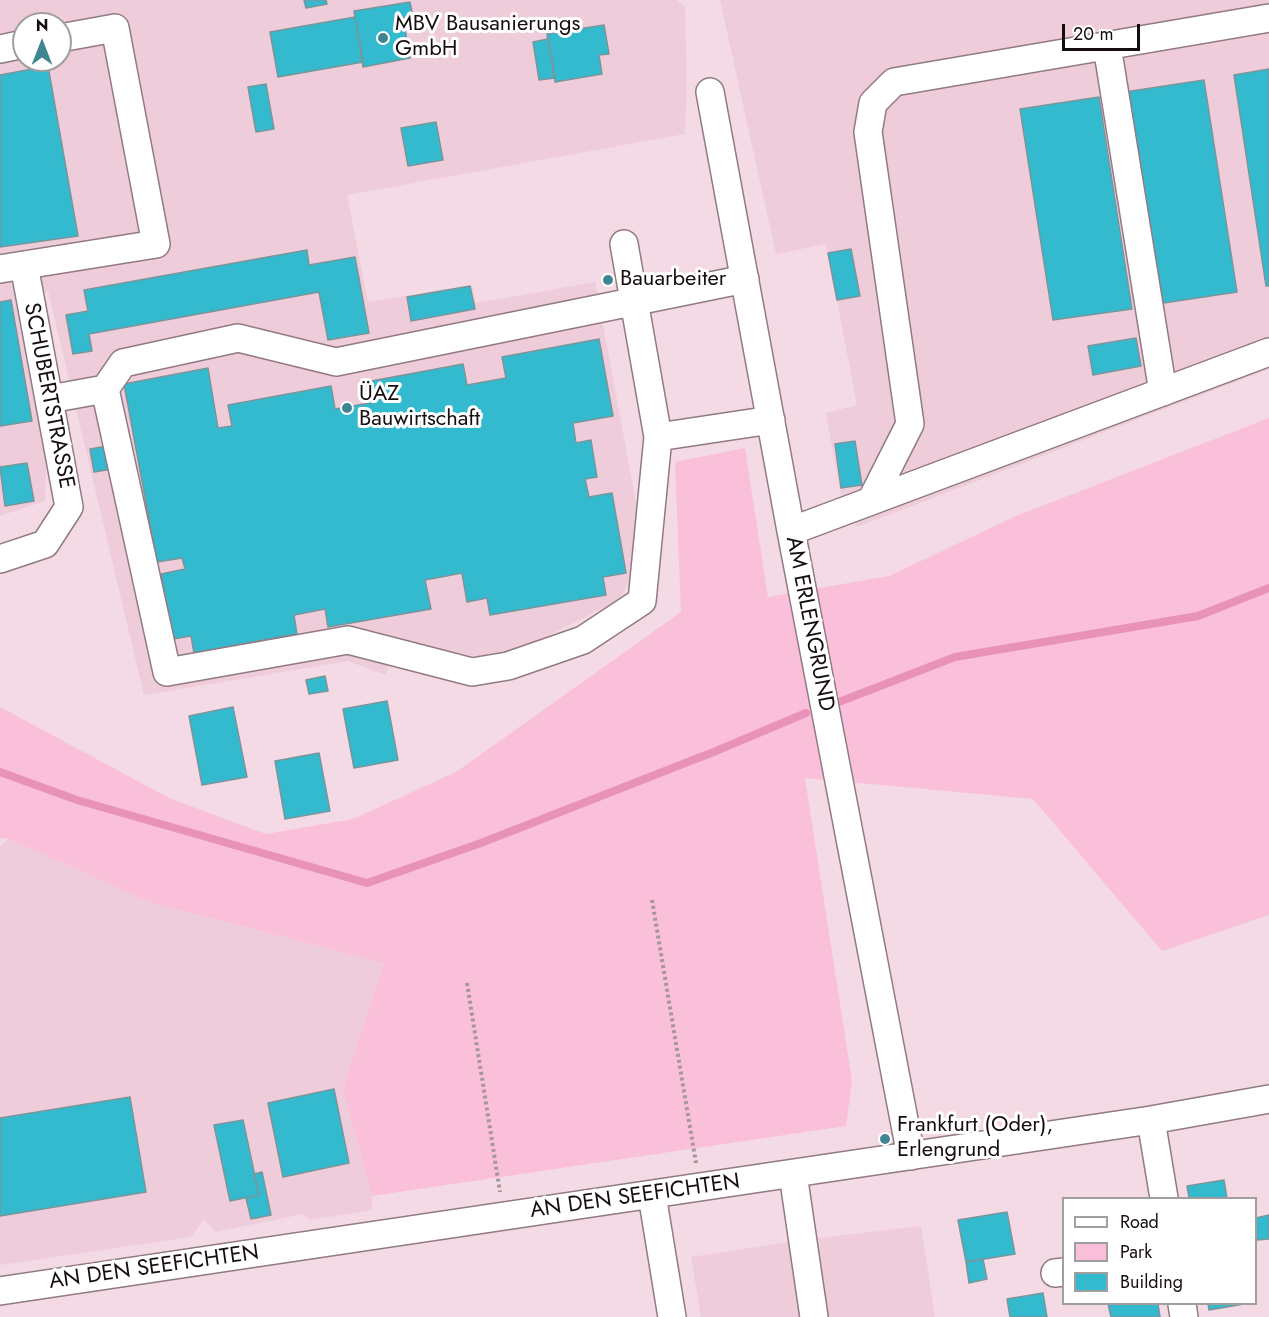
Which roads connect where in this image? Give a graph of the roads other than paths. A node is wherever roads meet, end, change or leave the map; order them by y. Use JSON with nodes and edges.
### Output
{"nodes":[{"id":1,"x":1269,"y":18,"type":"edge"},
{"id":2,"x":72,"y":36,"type":"edge"},
{"id":3,"x":1107,"y":46,"type":"junction"},
{"id":4,"x":710,"y":92,"type":"dead end"},
{"id":5,"x":624,"y":244,"type":"dead end"},
{"id":6,"x":12,"y":267,"type":"edge"},
{"id":7,"x":745,"y":279,"type":"junction"},
{"id":8,"x":634,"y":302,"type":"junction"},
{"id":9,"x":1269,"y":352,"type":"edge"},
{"id":10,"x":105,"y":388,"type":"junction"},
{"id":11,"x":1163,"y":392,"type":"junction"},
{"id":12,"x":50,"y":399,"type":"junction"},
{"id":13,"x":771,"y":420,"type":"junction"},
{"id":14,"x":658,"y":436,"type":"junction"},
{"id":15,"x":871,"y":501,"type":"junction"},
{"id":16,"x":791,"y":531,"type":"junction"},
{"id":17,"x":0,"y":560,"type":"edge"},
{"id":18,"x":1269,"y":1100,"type":"edge"},
{"id":19,"x":1150,"y":1120,"type":"junction"},
{"id":20,"x":911,"y":1156,"type":"junction"},
{"id":21,"x":793,"y":1174,"type":"junction"},
{"id":22,"x":652,"y":1195,"type":"junction"},
{"id":23,"x":1164,"y":1197,"type":"edge"},
{"id":24,"x":0,"y":1291,"type":"edge"},
{"id":25,"x":672,"y":1317,"type":"edge"},
{"id":26,"x":814,"y":1317,"type":"edge"}],
"edges":[{"from":1,"to":3,"type":"street"},
{"from":2,"to":6,"type":"street"},
{"from":3,"to":11,"type":"street"},
{"from":3,"to":15,"type":"street"},
{"from":4,"to":7,"type":"street","name":"AM ERLENGRUND"},
{"from":5,"to":8,"type":"street"},
{"from":6,"to":12,"type":"street","name":"SCHUBERTSTRASSE"},
{"from":7,"to":8,"type":"street"},
{"from":7,"to":13,"type":"street","name":"AM ERLENGRUND"},
{"from":8,"to":10,"type":"street"},
{"from":8,"to":14,"type":"street"},
{"from":9,"to":11,"type":"street"},
{"from":10,"to":12,"type":"street"},
{"from":10,"to":14,"type":"street"},
{"from":11,"to":15,"type":"street"},
{"from":12,"to":17,"type":"street","name":"SCHUBERTSTRASSE"},
{"from":13,"to":14,"type":"street"},
{"from":13,"to":16,"type":"street","name":"AM ERLENGRUND"},
{"from":15,"to":16,"type":"street"},
{"from":16,"to":20,"type":"street","name":"AM ERLENGRUND"},
{"from":18,"to":19,"type":"street","name":"AN DEN SEEFICHTEN"},
{"from":19,"to":20,"type":"street","name":"AN DEN SEEFICHTEN"},
{"from":19,"to":23,"type":"street"},
{"from":20,"to":21,"type":"street","name":"AN DEN SEEFICHTEN"},
{"from":21,"to":22,"type":"street","name":"AN DEN SEEFICHTEN"},
{"from":21,"to":26,"type":"street"},
{"from":22,"to":24,"type":"street","name":"AN DEN SEEFICHTEN"},
{"from":22,"to":25,"type":"street"}]}
